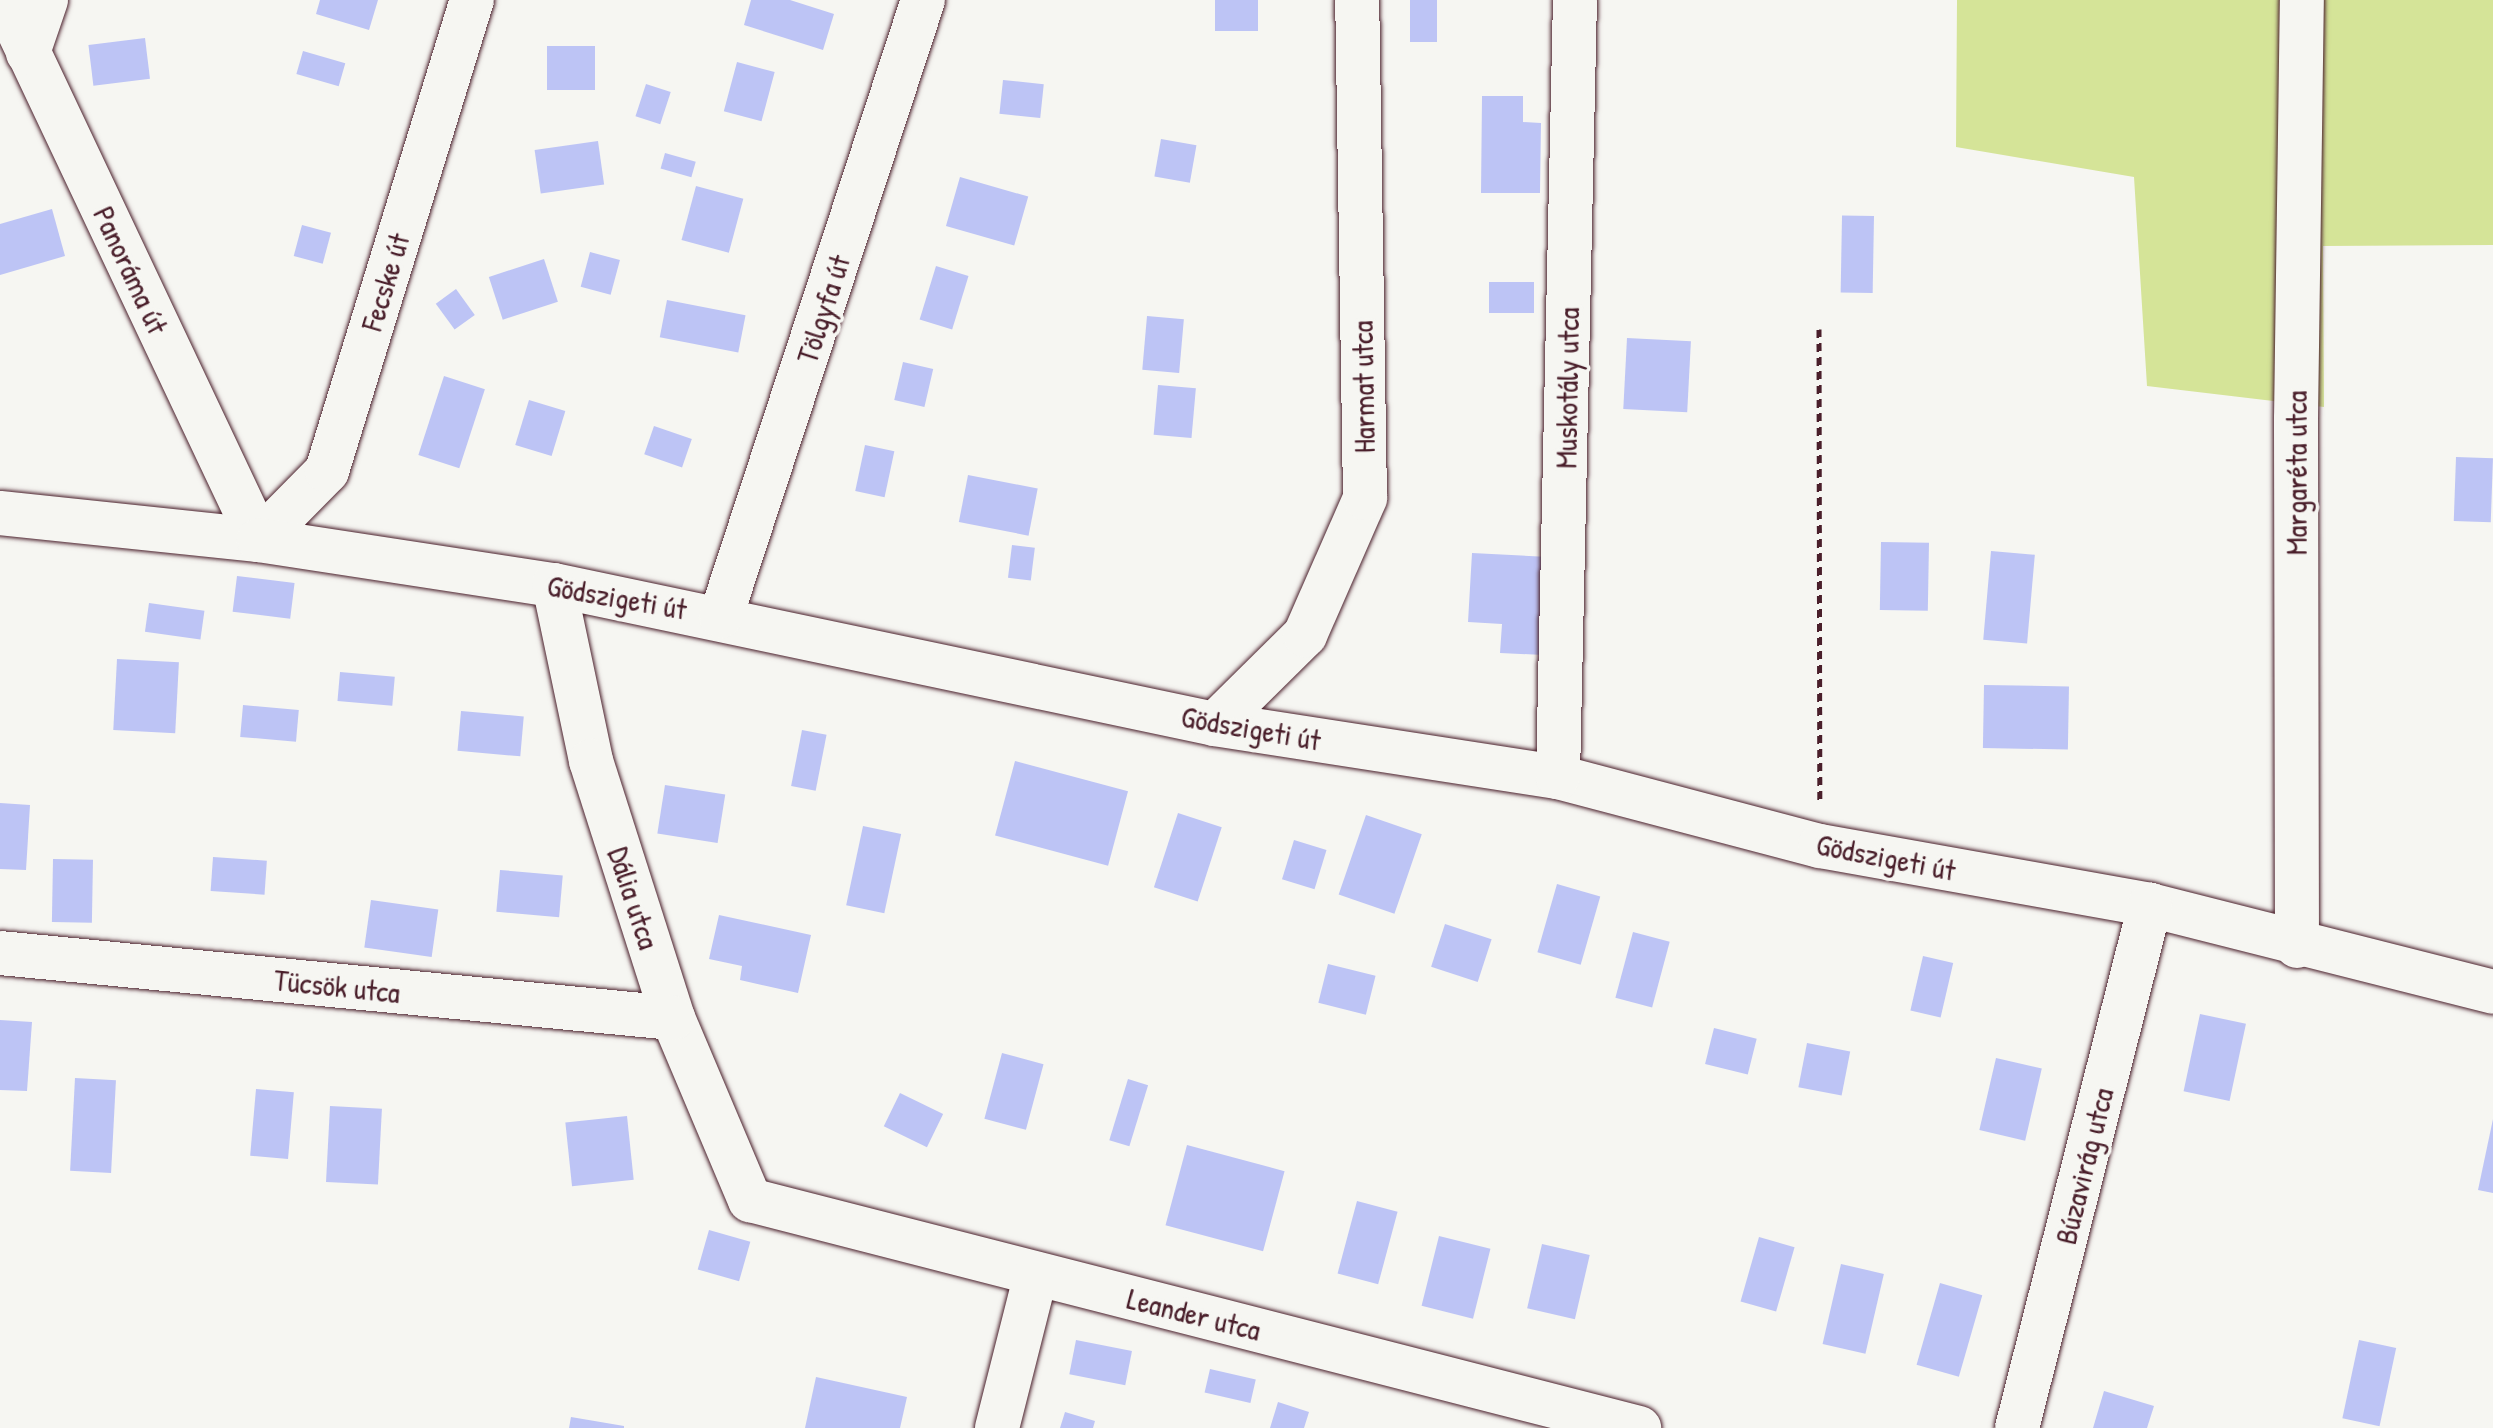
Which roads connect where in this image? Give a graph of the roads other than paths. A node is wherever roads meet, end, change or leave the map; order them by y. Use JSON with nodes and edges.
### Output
{"nodes":[{"id":1,"x":4,"y":0,"type":"edge"},
{"id":2,"x":46,"y":0,"type":"edge"},
{"id":3,"x":472,"y":0,"type":"edge"},
{"id":4,"x":923,"y":0,"type":"edge"},
{"id":5,"x":1357,"y":0,"type":"edge"},
{"id":6,"x":1575,"y":0,"type":"edge"},
{"id":7,"x":2302,"y":0,"type":"edge"},
{"id":8,"x":28,"y":53,"type":"junction"},
{"id":9,"x":0,"y":513,"type":"edge"},
{"id":10,"x":259,"y":540,"type":"junction"},
{"id":11,"x":554,"y":585,"type":"junction"},
{"id":12,"x":721,"y":616,"type":"junction"},
{"id":13,"x":1215,"y":724,"type":"junction"},
{"id":14,"x":1558,"y":777,"type":"junction"},
{"id":15,"x":2150,"y":905,"type":"junction"},
{"id":16,"x":2297,"y":946,"type":"junction"},
{"id":17,"x":0,"y":953,"type":"edge"},
{"id":18,"x":2493,"y":992,"type":"edge"},
{"id":19,"x":673,"y":1018,"type":"junction"},
{"id":20,"x":750,"y":1200,"type":"joint"},
{"id":21,"x":1036,"y":1274,"type":"junction"},
{"id":22,"x":997,"y":1428,"type":"edge"},
{"id":23,"x":1639,"y":1428,"type":"edge"},
{"id":24,"x":2017,"y":1428,"type":"edge"}],
"edges":[{"from":1,"to":8,"type":"street","name":"Panoráma út"},
{"from":2,"to":8,"type":"street"},
{"from":3,"to":10,"type":"street","name":"Fecske út"},
{"from":4,"to":12,"type":"street","name":"Tölgyfa út"},
{"from":5,"to":13,"type":"street","name":"Harmat utca"},
{"from":6,"to":14,"type":"street","name":"Muskotály utca"},
{"from":7,"to":16,"type":"street","name":"Margaréta utca"},
{"from":8,"to":10,"type":"street","name":"Panoráma út"},
{"from":9,"to":10,"type":"street","name":"Gödszigeti út"},
{"from":10,"to":11,"type":"street","name":"Gödszigeti út"},
{"from":11,"to":12,"type":"street","name":"Gödszigeti út"},
{"from":11,"to":19,"type":"street","name":"Dália utca"},
{"from":12,"to":13,"type":"street","name":"Gödszigeti út"},
{"from":13,"to":14,"type":"street","name":"Gödszigeti út"},
{"from":14,"to":15,"type":"street","name":"Gödszigeti út"},
{"from":15,"to":16,"type":"street","name":"Gödszigeti út"},
{"from":15,"to":24,"type":"street","name":"Búzavirág utca"},
{"from":16,"to":18,"type":"street","name":"Gödszigeti út"},
{"from":17,"to":19,"type":"street","name":"Tücsök utca"},
{"from":19,"to":20,"type":"street","name":"Dália utca"},
{"from":20,"to":21,"type":"street","name":"Leander utca"},
{"from":21,"to":22,"type":"street"},
{"from":21,"to":23,"type":"street","name":"Leander utca"}]}
